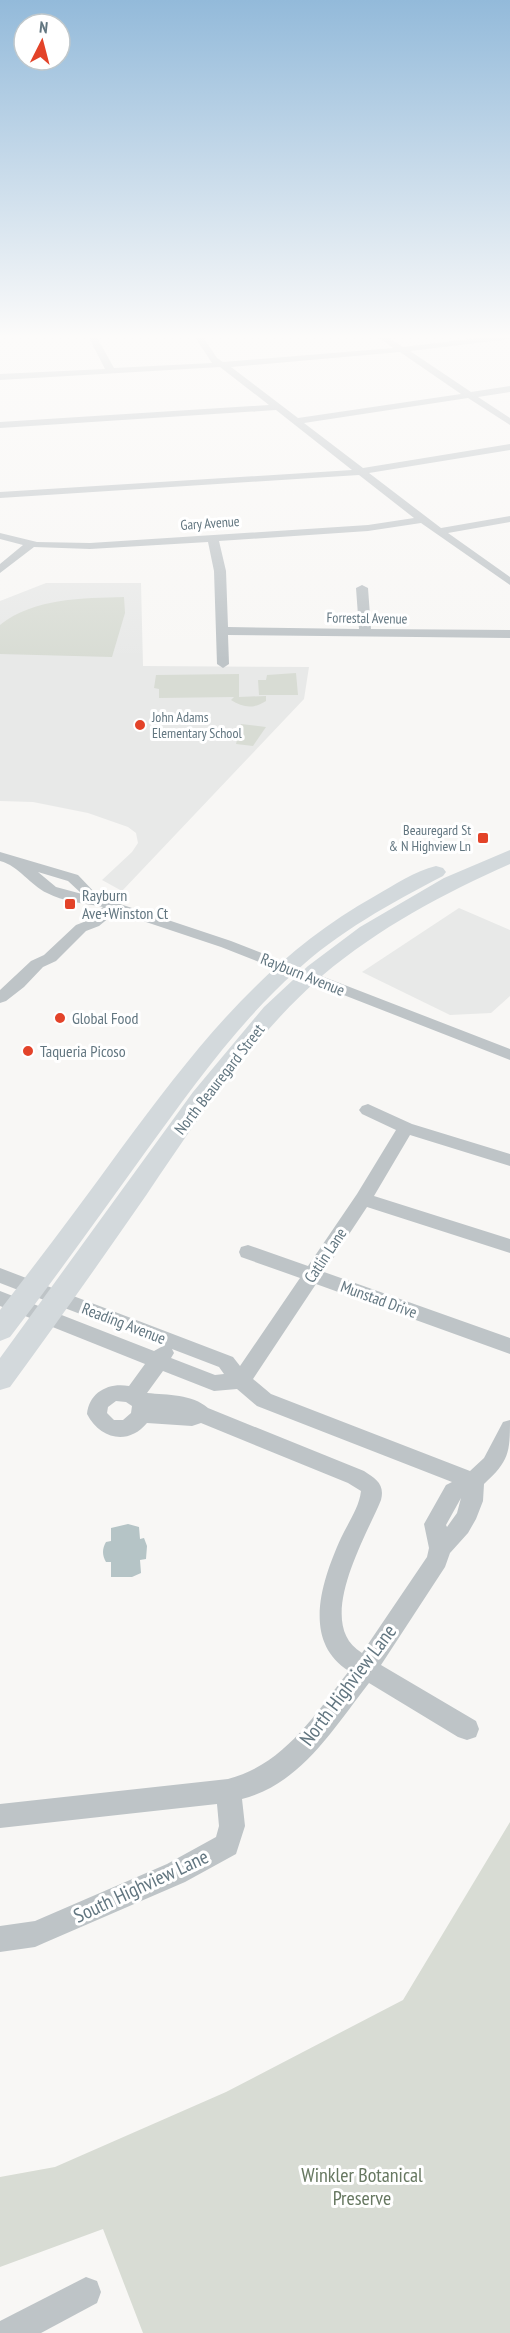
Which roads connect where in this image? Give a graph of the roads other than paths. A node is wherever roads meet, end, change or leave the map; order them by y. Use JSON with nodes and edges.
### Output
{"nodes":[{"id":1,"x":324,"y":443,"type":"edge"},
{"id":2,"x":510,"y":447,"type":"edge"},
{"id":3,"x":360,"y":472,"type":"junction"},
{"id":4,"x":0,"y":495,"type":"edge"},
{"id":5,"x":423,"y":519,"type":"junction"},
{"id":6,"x":510,"y":519,"type":"edge"},
{"id":7,"x":441,"y":531,"type":"junction"},
{"id":8,"x":0,"y":536,"type":"edge"},
{"id":9,"x":213,"y":538,"type":"junction"},
{"id":10,"x":30,"y":544,"type":"junction"},
{"id":11,"x":0,"y":570,"type":"edge"},
{"id":12,"x":510,"y":582,"type":"edge"},
{"id":13,"x":362,"y":588,"type":"dead end"},
{"id":14,"x":224,"y":631,"type":"junction"},
{"id":15,"x":365,"y":633,"type":"junction"},
{"id":16,"x":510,"y":634,"type":"edge"},
{"id":17,"x":223,"y":664,"type":"dead end"},
{"id":18,"x":510,"y":838,"type":"edge"},
{"id":19,"x":0,"y":856,"type":"edge"},
{"id":20,"x":510,"y":856,"type":"edge"},
{"id":21,"x":93,"y":900,"type":"junction"},
{"id":22,"x":112,"y":906,"type":"junction"},
{"id":23,"x":81,"y":928,"type":"junction"},
{"id":24,"x":298,"y":972,"type":"junction"},
{"id":25,"x":0,"y":998,"type":"edge"},
{"id":26,"x":510,"y":1055,"type":"edge"},
{"id":27,"x":368,"y":1110,"type":"dead end"},
{"id":28,"x":406,"y":1128,"type":"junction"},
{"id":29,"x":510,"y":1160,"type":"edge"},
{"id":30,"x":363,"y":1199,"type":"junction"},
{"id":31,"x":510,"y":1246,"type":"edge"},
{"id":32,"x":248,"y":1252,"type":"dead end"},
{"id":33,"x":311,"y":1274,"type":"junction"},
{"id":34,"x":0,"y":1275,"type":"edge"},
{"id":35,"x":17,"y":1297,"type":"edge"},
{"id":36,"x":53,"y":1308,"type":"junction"},
{"id":37,"x":0,"y":1330,"type":"edge"},
{"id":38,"x":171,"y":1341,"type":"junction"},
{"id":39,"x":510,"y":1346,"type":"edge"},
{"id":40,"x":158,"y":1361,"type":"junction"},
{"id":41,"x":0,"y":1379,"type":"edge"},
{"id":42,"x":241,"y":1382,"type":"junction"},
{"id":43,"x":510,"y":1428,"type":"edge"},
{"id":44,"x":473,"y":1481,"type":"junction"},
{"id":45,"x":366,"y":1668,"type":"junction"},
{"id":46,"x":467,"y":1729,"type":"dead end"},
{"id":47,"x":228,"y":1791,"type":"junction"},
{"id":48,"x":0,"y":1816,"type":"edge"},
{"id":49,"x":0,"y":1938,"type":"edge"},
{"id":50,"x":86,"y":2292,"type":"dead end"},
{"id":51,"x":9,"y":2333,"type":"edge"}],
"edges":[{"from":1,"to":3,"type":"street"},
{"from":2,"to":3,"type":"street"},
{"from":3,"to":4,"type":"street"},
{"from":3,"to":5,"type":"street"},
{"from":5,"to":7,"type":"street"},
{"from":5,"to":9,"type":"street","name":"Gary Avenue"},
{"from":6,"to":7,"type":"street"},
{"from":7,"to":12,"type":"street"},
{"from":8,"to":10,"type":"street","name":"Gary Avenue"},
{"from":9,"to":10,"type":"street","name":"Gary Avenue"},
{"from":9,"to":14,"type":"street"},
{"from":10,"to":11,"type":"street"},
{"from":13,"to":15,"type":"street"},
{"from":14,"to":15,"type":"street","name":"Forrestal Avenue"},
{"from":14,"to":17,"type":"street"},
{"from":15,"to":16,"type":"street","name":"Forrestal Avenue"},
{"from":18,"to":24,"type":"main road","name":"North Beauregard Street"},
{"from":19,"to":21,"type":"street"},
{"from":20,"to":24,"type":"main road","name":"North Beauregard Street"},
{"from":21,"to":22,"type":"street","name":"Rayburn Avenue"},
{"from":21,"to":23,"type":"street"},
{"from":22,"to":23,"type":"street"},
{"from":22,"to":24,"type":"street","name":"Rayburn Avenue"},
{"from":23,"to":25,"type":"street"},
{"from":24,"to":26,"type":"street","name":"Rayburn Avenue"},
{"from":24,"to":35,"type":"main road","name":"North Beauregard Street"},
{"from":24,"to":36,"type":"main road","name":"North Beauregard Street"},
{"from":27,"to":28,"type":"street"},
{"from":28,"to":29,"type":"street"},
{"from":28,"to":30,"type":"street","name":"Catlin Lane"},
{"from":30,"to":31,"type":"street"},
{"from":30,"to":33,"type":"street","name":"Catlin Lane"},
{"from":32,"to":33,"type":"street","name":"Munstad Drive"},
{"from":33,"to":39,"type":"street","name":"Munstad Drive"},
{"from":33,"to":42,"type":"street","name":"Catlin Lane"},
{"from":34,"to":35,"type":"street","name":"Reading Avenue"},
{"from":35,"to":36,"type":"street","name":"Reading Avenue"},
{"from":35,"to":37,"type":"main road","name":"North Beauregard Street"},
{"from":36,"to":38,"type":"street","name":"Reading Avenue"},
{"from":36,"to":40,"type":"street","name":"Reading Avenue"},
{"from":36,"to":41,"type":"main road","name":"North Beauregard Street"},
{"from":38,"to":40,"type":"street"},
{"from":38,"to":42,"type":"street","name":"Reading Avenue"},
{"from":40,"to":42,"type":"street","name":"Reading Avenue"},
{"from":40,"to":45,"type":"street"},
{"from":42,"to":44,"type":"street","name":"Reading Avenue"},
{"from":43,"to":44,"type":"street"},
{"from":44,"to":45,"type":"street","name":"North Highview Lane"},
{"from":45,"to":46,"type":"street"},
{"from":45,"to":47,"type":"street","name":"North Highview Lane"},
{"from":47,"to":48,"type":"street","name":"North Highview Lane"},
{"from":47,"to":49,"type":"street","name":"South Highview Lane"},
{"from":50,"to":51,"type":"street"}]}
